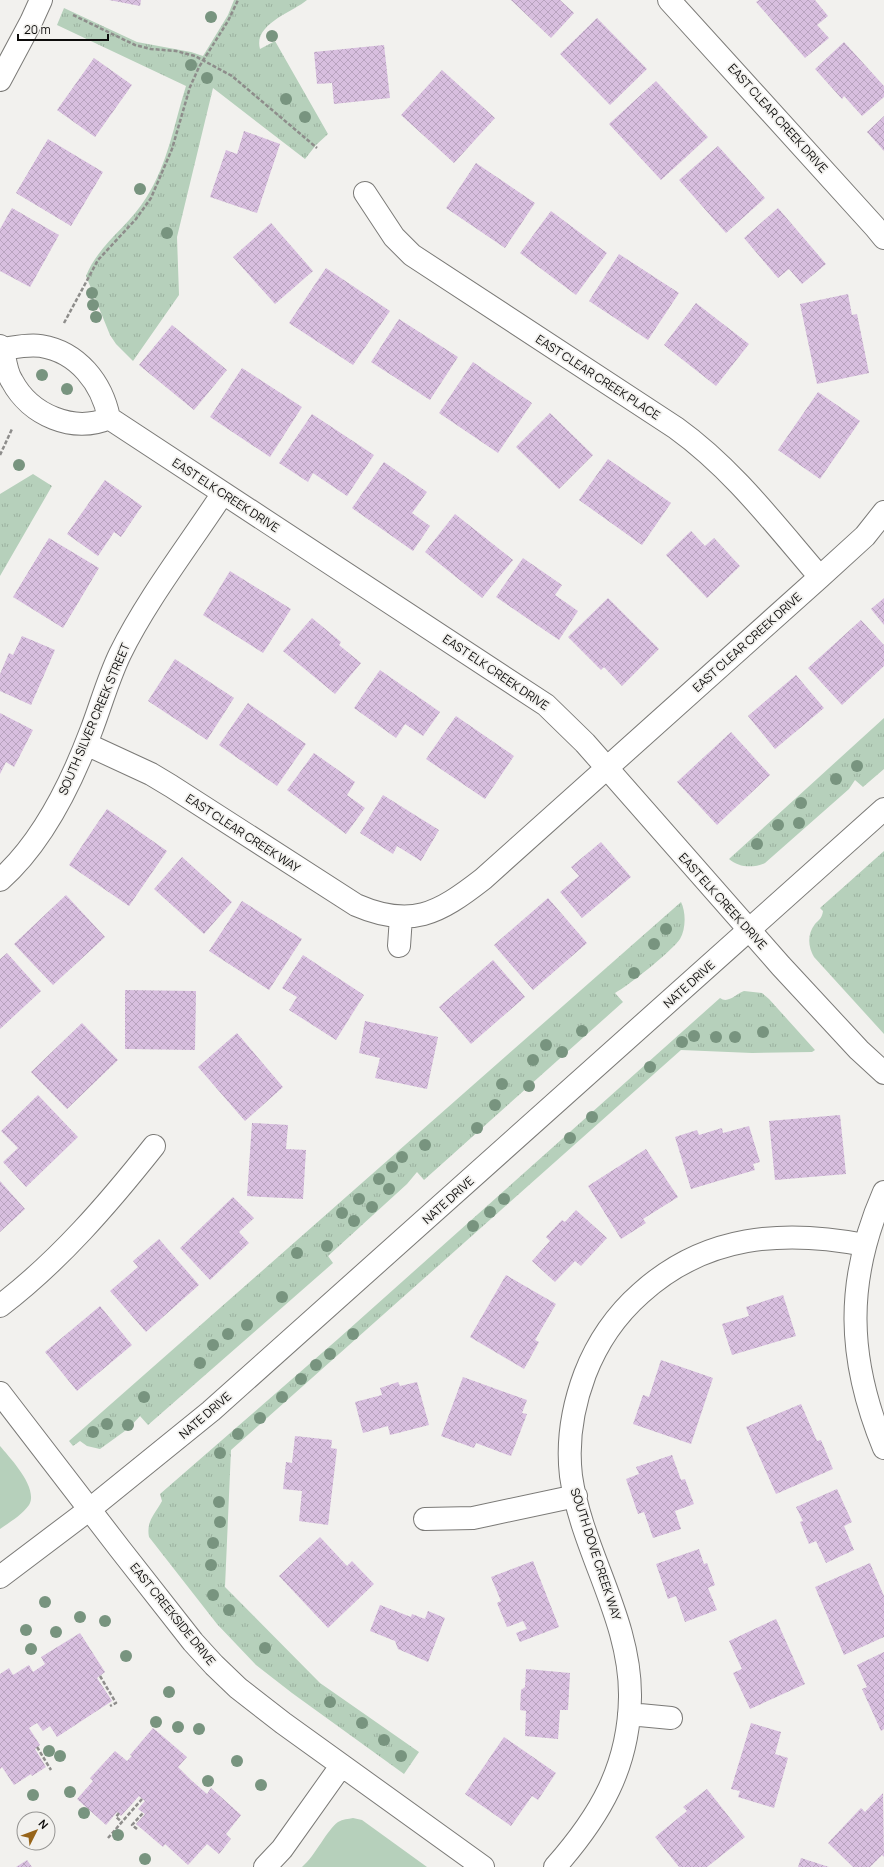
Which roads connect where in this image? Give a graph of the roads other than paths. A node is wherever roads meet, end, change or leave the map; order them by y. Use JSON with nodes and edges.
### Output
{"nodes":[{"id":1,"x":41,"y":0,"type":"edge"},
{"id":2,"x":669,"y":0,"type":"edge"},
{"id":3,"x":0,"y":80,"type":"edge"},
{"id":4,"x":365,"y":193,"type":"dead end"},
{"id":5,"x":884,"y":238,"type":"edge"},
{"id":6,"x":2,"y":348,"type":"edge"},
{"id":7,"x":109,"y":418,"type":"junction"},
{"id":8,"x":223,"y":493,"type":"junction"},
{"id":9,"x":884,"y":512,"type":"edge"},
{"id":10,"x":820,"y":577,"type":"junction"},
{"id":11,"x":86,"y":744,"type":"junction"},
{"id":12,"x":607,"y":769,"type":"junction"},
{"id":13,"x":884,"y":809,"type":"edge"},
{"id":14,"x":0,"y":880,"type":"edge"},
{"id":15,"x":401,"y":917,"type":"junction"},
{"id":16,"x":749,"y":930,"type":"junction"},
{"id":17,"x":398,"y":946,"type":"dead end"},
{"id":18,"x":884,"y":1073,"type":"edge"},
{"id":19,"x":154,"y":1146,"type":"dead end"},
{"id":20,"x":884,"y":1192,"type":"edge"},
{"id":21,"x":864,"y":1245,"type":"junction"},
{"id":22,"x":0,"y":1306,"type":"edge"},
{"id":23,"x":0,"y":1393,"type":"edge"},
{"id":24,"x":884,"y":1448,"type":"edge"},
{"id":25,"x":576,"y":1496,"type":"junction"},
{"id":26,"x":90,"y":1509,"type":"junction"},
{"id":27,"x":425,"y":1519,"type":"dead end"},
{"id":28,"x":0,"y":1577,"type":"edge"},
{"id":29,"x":629,"y":1714,"type":"junction"},
{"id":30,"x":671,"y":1718,"type":"dead end"},
{"id":31,"x":341,"y":1766,"type":"junction"},
{"id":32,"x":265,"y":1867,"type":"edge"},
{"id":33,"x":483,"y":1867,"type":"edge"},
{"id":34,"x":555,"y":1867,"type":"edge"}],
"edges":[{"from":1,"to":3,"type":"street"},
{"from":2,"to":5,"type":"street","name":"EAST CLEAR CREEK DRIVE"},
{"from":4,"to":10,"type":"street","name":"EAST CLEAR CREEK PLACE"},
{"from":6,"to":7,"type":"street"},
{"from":6,"to":7,"type":"street"},
{"from":7,"to":8,"type":"street","name":"EAST ELK CREEK DRIVE"},
{"from":8,"to":11,"type":"street","name":"SOUTH SILVER CREEK STREET"},
{"from":8,"to":12,"type":"street","name":"EAST ELK CREEK DRIVE"},
{"from":9,"to":10,"type":"street","name":"EAST CLEAR CREEK DRIVE"},
{"from":10,"to":12,"type":"street","name":"EAST CLEAR CREEK DRIVE"},
{"from":11,"to":14,"type":"street","name":"SOUTH SILVER CREEK STREET"},
{"from":11,"to":15,"type":"street","name":"EAST CLEAR CREEK WAY"},
{"from":12,"to":15,"type":"street","name":"EAST CLEAR CREEK WAY"},
{"from":12,"to":16,"type":"street","name":"EAST ELK CREEK DRIVE"},
{"from":13,"to":16,"type":"street","name":"NATE DRIVE"},
{"from":15,"to":17,"type":"street"},
{"from":16,"to":18,"type":"street","name":"EAST ELK CREEK DRIVE"},
{"from":16,"to":26,"type":"street","name":"NATE DRIVE"},
{"from":19,"to":22,"type":"street"},
{"from":20,"to":21,"type":"street"},
{"from":21,"to":24,"type":"street"},
{"from":21,"to":25,"type":"street","name":"SOUTH DOVE CREEK WAY"},
{"from":23,"to":26,"type":"street","name":"EAST CREEKSIDE DRIVE"},
{"from":25,"to":27,"type":"street"},
{"from":25,"to":29,"type":"street","name":"SOUTH DOVE CREEK WAY"},
{"from":26,"to":28,"type":"street","name":"NATE DRIVE"},
{"from":26,"to":31,"type":"street","name":"EAST CREEKSIDE DRIVE"},
{"from":29,"to":30,"type":"street"},
{"from":29,"to":34,"type":"street","name":"SOUTH DOVE CREEK WAY"},
{"from":31,"to":32,"type":"street"},
{"from":31,"to":33,"type":"street","name":"EAST CREEKSIDE DRIVE"}]}
